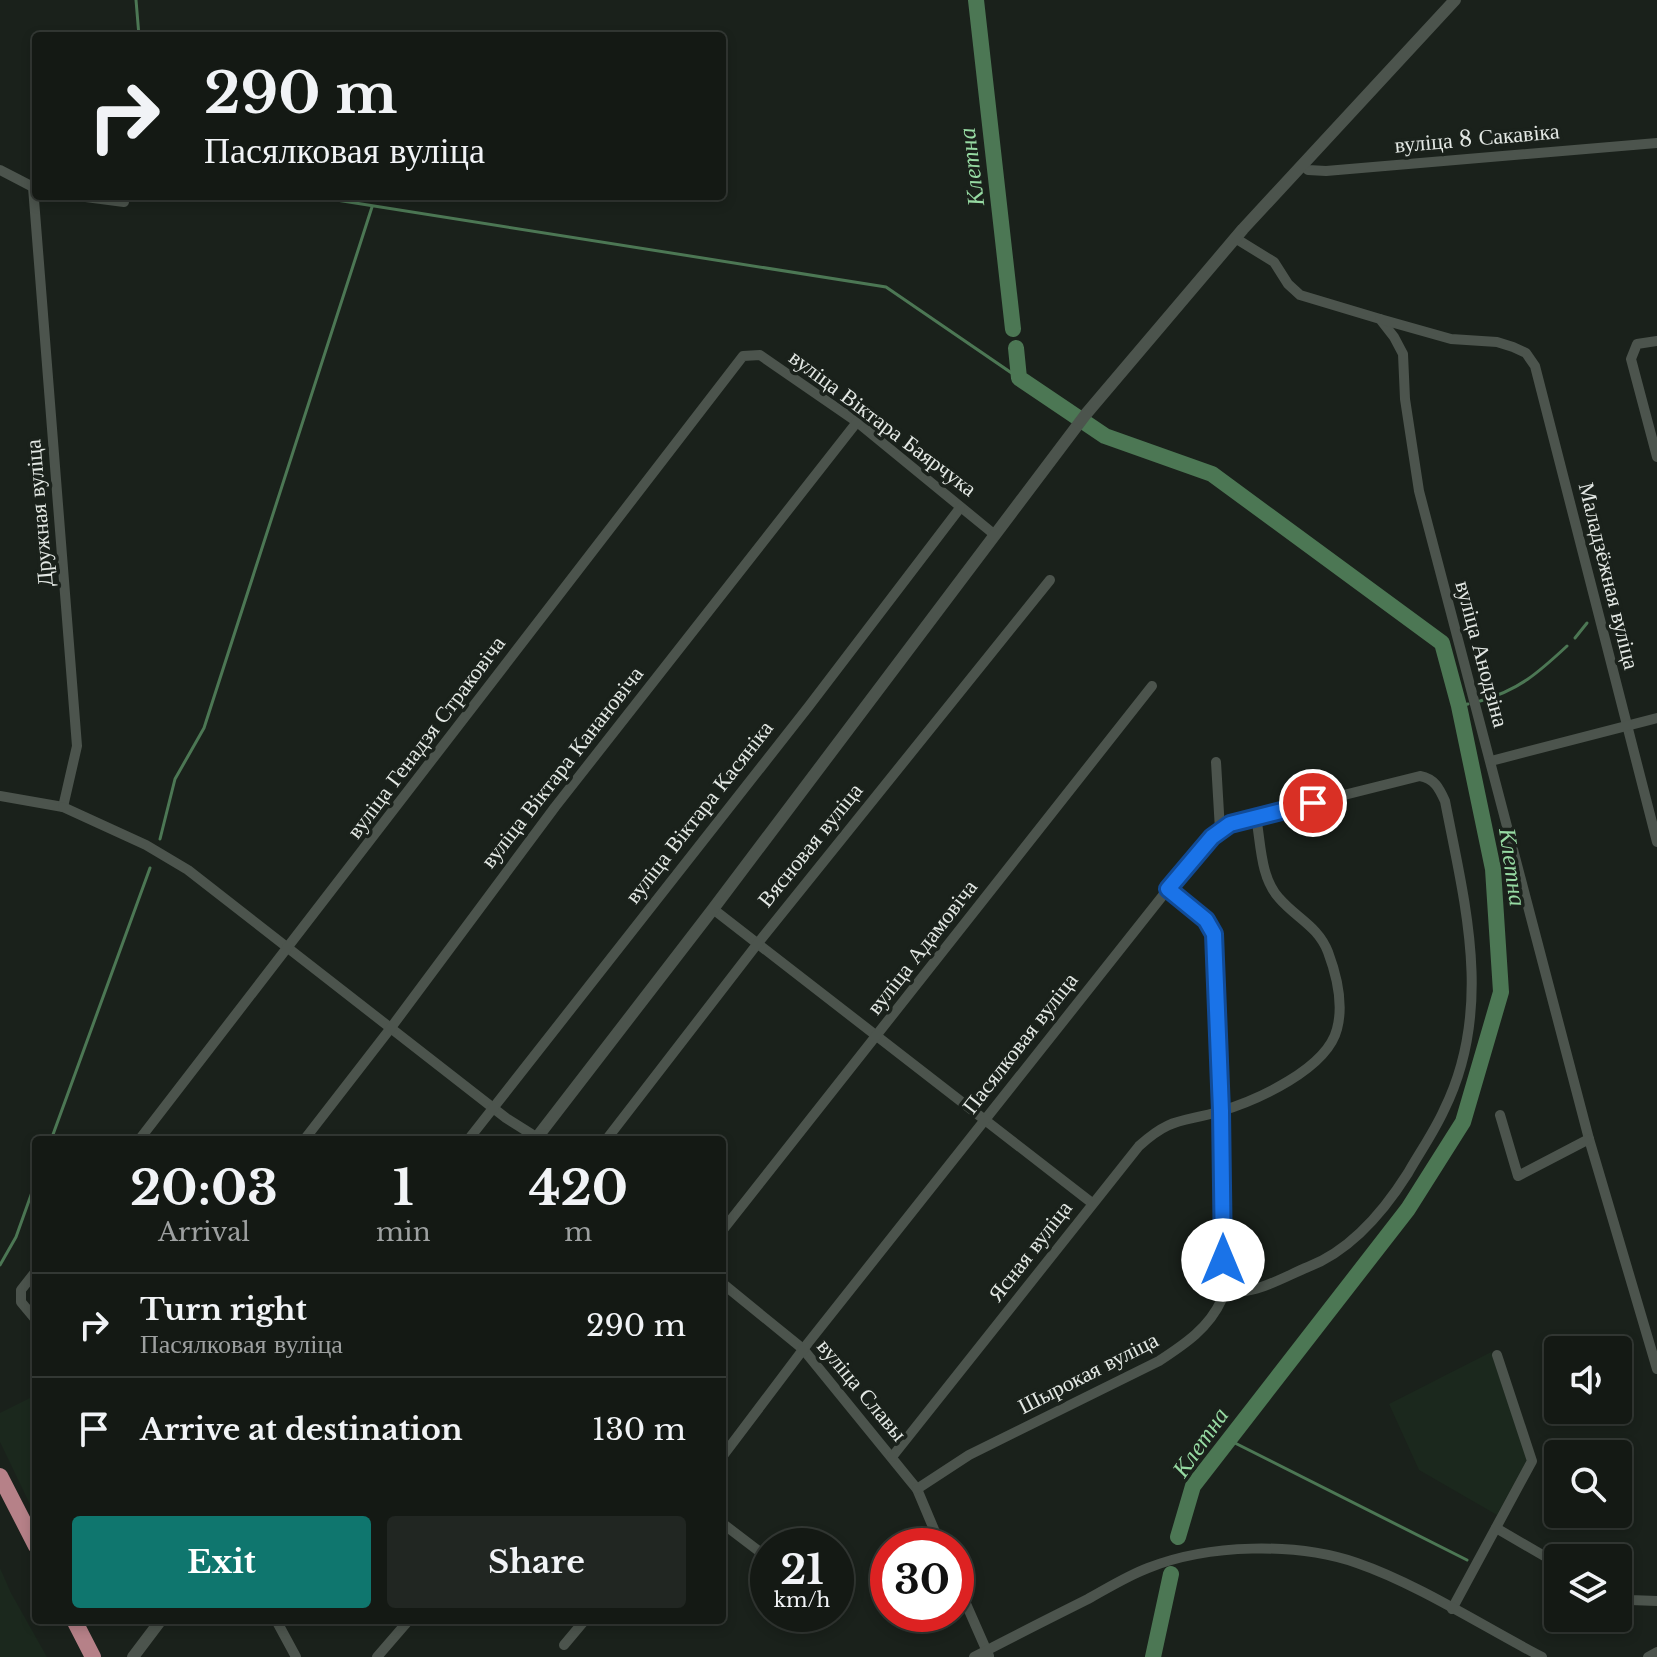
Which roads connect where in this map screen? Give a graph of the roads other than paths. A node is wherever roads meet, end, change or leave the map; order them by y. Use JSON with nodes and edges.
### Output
{"nodes":[{"id":1,"x":1455,"y":0,"type":"edge"},
{"id":2,"x":1657,"y":143,"type":"edge"},
{"id":3,"x":1303,"y":165,"type":"junction"},
{"id":4,"x":0,"y":170,"type":"edge"},
{"id":5,"x":32,"y":186,"type":"edge"},
{"id":6,"x":36,"y":200,"type":"edge"},
{"id":7,"x":109,"y":200,"type":"edge"},
{"id":8,"x":124,"y":202,"type":"dead end"},
{"id":9,"x":1235,"y":238,"type":"junction"},
{"id":10,"x":1380,"y":319,"type":"junction"},
{"id":11,"x":1657,"y":341,"type":"edge"},
{"id":12,"x":743,"y":356,"type":"joint"},
{"id":13,"x":857,"y":422,"type":"junction"},
{"id":14,"x":1657,"y":457,"type":"edge"},
{"id":15,"x":960,"y":508,"type":"junction"},
{"id":16,"x":995,"y":535,"type":"junction"},
{"id":17,"x":1050,"y":580,"type":"dead end"},
{"id":18,"x":1152,"y":686,"type":"dead end"},
{"id":19,"x":1657,"y":718,"type":"edge"},
{"id":20,"x":1626,"y":725,"type":"junction"},
{"id":21,"x":1491,"y":761,"type":"junction"},
{"id":22,"x":1216,"y":762,"type":"dead end"},
{"id":23,"x":0,"y":796,"type":"edge"},
{"id":24,"x":63,"y":807,"type":"junction"},
{"id":25,"x":1256,"y":817,"type":"junction"},
{"id":26,"x":1220,"y":830,"type":"junction"},
{"id":27,"x":1657,"y":842,"type":"edge"},
{"id":28,"x":1168,"y":889,"type":"junction"},
{"id":29,"x":713,"y":909,"type":"junction"},
{"id":30,"x":758,"y":943,"type":"junction"},
{"id":31,"x":289,"y":948,"type":"junction"},
{"id":32,"x":390,"y":1029,"type":"junction"},
{"id":33,"x":878,"y":1035,"type":"junction"},
{"id":34,"x":492,"y":1108,"type":"junction"},
{"id":35,"x":1224,"y":1110,"type":"junction"},
{"id":36,"x":1500,"y":1115,"type":"dead end"},
{"id":37,"x":986,"y":1119,"type":"junction"},
{"id":38,"x":142,"y":1136,"type":"edge"},
{"id":39,"x":307,"y":1136,"type":"edge"},
{"id":40,"x":471,"y":1136,"type":"edge"},
{"id":41,"x":534,"y":1136,"type":"edge"},
{"id":42,"x":540,"y":1136,"type":"edge"},
{"id":43,"x":609,"y":1136,"type":"edge"},
{"id":44,"x":1589,"y":1139,"type":"junction"},
{"id":45,"x":1092,"y":1203,"type":"junction"},
{"id":46,"x":726,"y":1226,"type":"edge"},
{"id":47,"x":32,"y":1276,"type":"edge"},
{"id":48,"x":726,"y":1286,"type":"edge"},
{"id":49,"x":1223,"y":1289,"type":"junction"},
{"id":50,"x":32,"y":1315,"type":"edge"},
{"id":51,"x":803,"y":1349,"type":"junction"},
{"id":52,"x":1497,"y":1355,"type":"dead end"},
{"id":53,"x":1657,"y":1369,"type":"edge"},
{"id":54,"x":726,"y":1452,"type":"edge"},
{"id":55,"x":892,"y":1457,"type":"junction"},
{"id":56,"x":0,"y":1476,"type":"edge"},
{"id":57,"x":917,"y":1489,"type":"junction"},
{"id":58,"x":726,"y":1526,"type":"edge"},
{"id":59,"x":933,"y":1528,"type":"edge"},
{"id":60,"x":1496,"y":1528,"type":"junction"},
{"id":61,"x":32,"y":1538,"type":"edge"},
{"id":62,"x":750,"y":1544,"type":"edge"},
{"id":63,"x":1544,"y":1556,"type":"edge"},
{"id":64,"x":1632,"y":1600,"type":"edge"},
{"id":65,"x":1657,"y":1601,"type":"edge"},
{"id":66,"x":1452,"y":1609,"type":"junction"},
{"id":67,"x":974,"y":1623,"type":"edge"},
{"id":68,"x":76,"y":1624,"type":"edge"},
{"id":69,"x":158,"y":1624,"type":"edge"},
{"id":70,"x":278,"y":1624,"type":"edge"},
{"id":71,"x":406,"y":1624,"type":"edge"},
{"id":72,"x":582,"y":1624,"type":"edge"},
{"id":73,"x":564,"y":1645,"type":"dead end"},
{"id":74,"x":1657,"y":1652,"type":"edge"},
{"id":75,"x":987,"y":1654,"type":"edge"},
{"id":76,"x":93,"y":1657,"type":"edge"},
{"id":77,"x":133,"y":1657,"type":"edge"},
{"id":78,"x":296,"y":1657,"type":"edge"},
{"id":79,"x":377,"y":1657,"type":"edge"},
{"id":80,"x":974,"y":1657,"type":"edge"},
{"id":81,"x":1542,"y":1657,"type":"edge"},
{"id":82,"x":1648,"y":1657,"type":"edge"}],
"edges":[{"from":1,"to":3,"type":"street"},
{"from":2,"to":3,"type":"street","name":"вуліца 8 Сакавіка"},
{"from":3,"to":9,"type":"street"},
{"from":4,"to":5,"type":"street","name":"Дружная вуліца"},
{"from":6,"to":24,"type":"street","name":"Дружная вуліца"},
{"from":7,"to":8,"type":"street"},
{"from":9,"to":10,"type":"street"},
{"from":9,"to":16,"type":"street"},
{"from":10,"to":20,"type":"street","name":"Маладзёжная вуліца"},
{"from":10,"to":21,"type":"street","name":"вуліца Анодзіна"},
{"from":11,"to":14,"type":"street"},
{"from":12,"to":13,"type":"street","name":"вуліца Віктара Баярчука"},
{"from":12,"to":31,"type":"street","name":"вуліца Генадзя Страковіча"},
{"from":13,"to":15,"type":"street","name":"вуліца Віктара Баярчука"},
{"from":13,"to":32,"type":"street","name":"вуліца Віктара Канановіча"},
{"from":15,"to":16,"type":"street","name":"вуліца Віктара Баярчука"},
{"from":15,"to":34,"type":"street","name":"вуліца Віктара Касяніка"},
{"from":16,"to":29,"type":"street"},
{"from":17,"to":30,"type":"street","name":"Вясновая вуліца"},
{"from":18,"to":33,"type":"street","name":"вуліца Адамовіча"},
{"from":19,"to":20,"type":"street"},
{"from":20,"to":21,"type":"street"},
{"from":20,"to":27,"type":"street","name":"Маладзёжная вуліца"},
{"from":21,"to":44,"type":"street","name":"вуліца Анодзіна"},
{"from":22,"to":26,"type":"street"},
{"from":23,"to":24,"type":"street"},
{"from":24,"to":31,"type":"street"},
{"from":25,"to":26,"type":"street","name":"Пасялковая вуліца"},
{"from":25,"to":35,"type":"street"},
{"from":25,"to":49,"type":"street","name":"Пасялковая вуліца"},
{"from":26,"to":28,"type":"street","name":"Пасялковая вуліца"},
{"from":28,"to":35,"type":"street","name":"Шырокая вуліца"},
{"from":28,"to":37,"type":"street","name":"Пасялковая вуліца"},
{"from":29,"to":30,"type":"street"},
{"from":29,"to":42,"type":"street"},
{"from":30,"to":33,"type":"street"},
{"from":30,"to":43,"type":"street","name":"Вясновая вуліца"},
{"from":31,"to":32,"type":"street"},
{"from":31,"to":38,"type":"street","name":"вуліца Генадзя Страковіча"},
{"from":32,"to":34,"type":"street"},
{"from":32,"to":39,"type":"street","name":"вуліца Віктара Канановіча"},
{"from":33,"to":37,"type":"street"},
{"from":33,"to":46,"type":"street","name":"вуліца Адамовіча"},
{"from":34,"to":40,"type":"street","name":"вуліца Віктара Касяніка"},
{"from":34,"to":41,"type":"street"},
{"from":35,"to":45,"type":"street","name":"Ясная вуліца"},
{"from":35,"to":49,"type":"street","name":"Шырокая вуліца"},
{"from":36,"to":44,"type":"street"},
{"from":37,"to":45,"type":"street"},
{"from":37,"to":51,"type":"street","name":"Пасялковая вуліца"},
{"from":44,"to":53,"type":"street","name":"вуліца Анодзіна"},
{"from":45,"to":55,"type":"street","name":"Ясная вуліца"},
{"from":47,"to":50,"type":"street"},
{"from":48,"to":51,"type":"street","name":"вуліца Славы"},
{"from":49,"to":57,"type":"street","name":"Шырокая вуліца"},
{"from":51,"to":54,"type":"street","name":"Пасялковая вуліца"},
{"from":51,"to":55,"type":"street","name":"вуліца Славы"},
{"from":52,"to":60,"type":"street"},
{"from":55,"to":57,"type":"street","name":"вуліца Славы"},
{"from":56,"to":61,"type":"main road"},
{"from":57,"to":59,"type":"street","name":"вуліца Славы"},
{"from":58,"to":62,"type":"street"},
{"from":60,"to":63,"type":"street"},
{"from":60,"to":66,"type":"street"},
{"from":64,"to":65,"type":"street"},
{"from":66,"to":75,"type":"street"},
{"from":66,"to":81,"type":"street"},
{"from":67,"to":75,"type":"street"},
{"from":68,"to":76,"type":"main road"},
{"from":69,"to":77,"type":"street"},
{"from":70,"to":78,"type":"street"},
{"from":71,"to":79,"type":"street"},
{"from":72,"to":73,"type":"street"},
{"from":74,"to":82,"type":"street"},
{"from":75,"to":80,"type":"street"}]}
